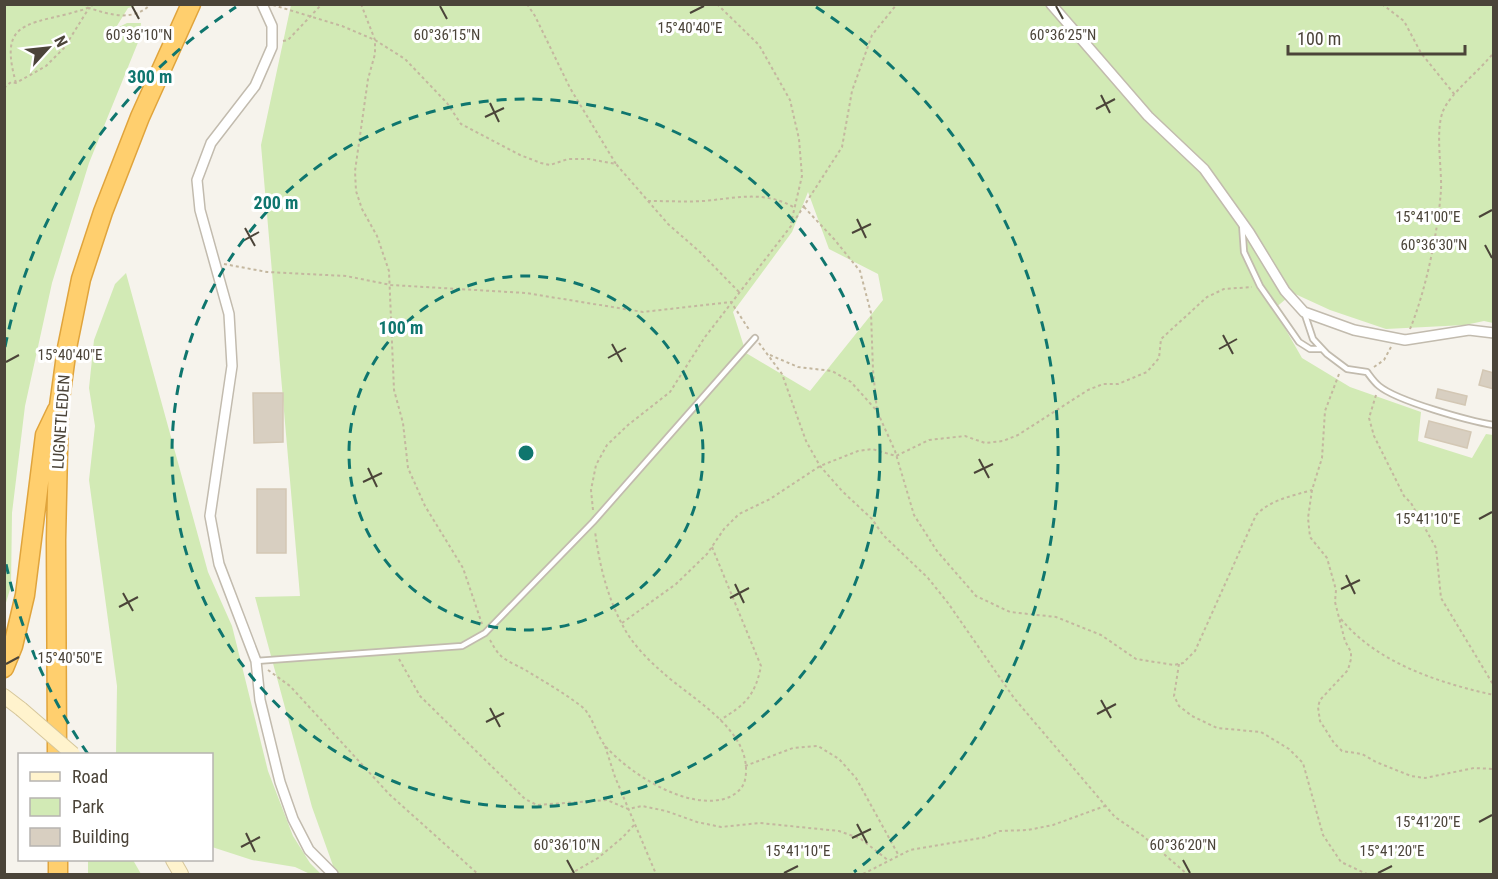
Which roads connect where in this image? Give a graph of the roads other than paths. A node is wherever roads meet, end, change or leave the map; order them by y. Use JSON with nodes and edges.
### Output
{"nodes":[{"id":1,"x":190,"y":4,"type":"edge"},
{"id":2,"x":262,"y":4,"type":"edge"},
{"id":3,"x":1051,"y":4,"type":"edge"},
{"id":4,"x":1241,"y":222,"type":"junction"},
{"id":5,"x":1304,"y":312,"type":"junction"},
{"id":6,"x":1494,"y":333,"type":"edge"},
{"id":7,"x":755,"y":338,"type":"road end"},
{"id":8,"x":1322,"y":349,"type":"junction"},
{"id":9,"x":59,"y":406,"type":"junction"},
{"id":10,"x":1494,"y":425,"type":"edge"},
{"id":11,"x":18,"y":627,"type":"junction"},
{"id":12,"x":4,"y":647,"type":"edge"},
{"id":13,"x":256,"y":661,"type":"junction"},
{"id":14,"x":4,"y":668,"type":"edge"},
{"id":15,"x":4,"y":696,"type":"edge"},
{"id":16,"x":57,"y":753,"type":"edge"},
{"id":17,"x":72,"y":753,"type":"edge"},
{"id":18,"x":333,"y":874,"type":"edge"}],
"edges":[{"from":1,"to":9,"type":"highway","name":"LUGNETLEDEN"},
{"from":2,"to":13,"type":"street"},
{"from":3,"to":4,"type":"street"},
{"from":4,"to":5,"type":"street"},
{"from":4,"to":8,"type":"lane"},
{"from":5,"to":6,"type":"street"},
{"from":5,"to":8,"type":"lane"},
{"from":7,"to":13,"type":"lane"},
{"from":8,"to":10,"type":"lane"},
{"from":9,"to":11,"type":"highway"},
{"from":9,"to":16,"type":"highway","name":"LUGNETLEDEN"},
{"from":11,"to":12,"type":"main road"},
{"from":11,"to":14,"type":"highway"},
{"from":13,"to":18,"type":"street"},
{"from":15,"to":17,"type":"main road","bridge":true}]}
